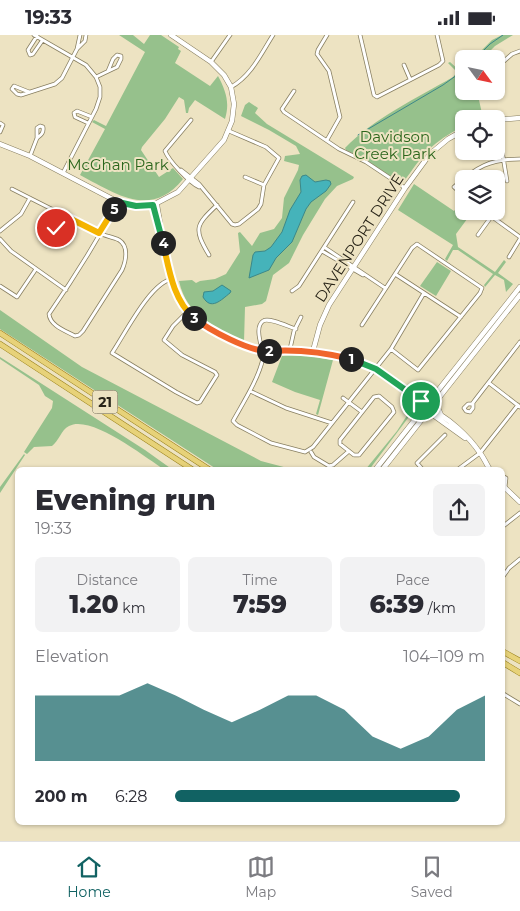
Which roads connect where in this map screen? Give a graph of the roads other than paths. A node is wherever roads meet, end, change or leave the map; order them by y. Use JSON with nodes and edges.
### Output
{"nodes":[{"id":1,"x":80,"y":35,"type":"edge"},
{"id":2,"x":86,"y":35,"type":"edge"},
{"id":3,"x":172,"y":35,"type":"edge"},
{"id":4,"x":230,"y":35,"type":"edge"},
{"id":5,"x":273,"y":35,"type":"edge"},
{"id":6,"x":327,"y":35,"type":"edge"},
{"id":7,"x":360,"y":35,"type":"edge"},
{"id":8,"x":437,"y":35,"type":"edge"},
{"id":9,"x":36,"y":36,"type":"edge"},
{"id":10,"x":42,"y":41,"type":"junction"},
{"id":11,"x":77,"y":49,"type":"junction"},
{"id":12,"x":520,"y":51,"type":"edge"},
{"id":13,"x":72,"y":58,"type":"junction"},
{"id":14,"x":505,"y":60,"type":"edge"},
{"id":15,"x":211,"y":62,"type":"junction"},
{"id":16,"x":404,"y":65,"type":"dead end"},
{"id":17,"x":108,"y":71,"type":"junction"},
{"id":18,"x":96,"y":77,"type":"junction"},
{"id":19,"x":410,"y":79,"type":"junction"},
{"id":20,"x":231,"y":87,"type":"junction"},
{"id":21,"x":294,"y":91,"type":"dead end"},
{"id":22,"x":29,"y":92,"type":"junction"},
{"id":23,"x":92,"y":117,"type":"junction"},
{"id":24,"x":520,"y":118,"type":"edge"},
{"id":25,"x":505,"y":119,"type":"edge"},
{"id":26,"x":191,"y":120,"type":"dead end"},
{"id":27,"x":0,"y":123,"type":"edge"},
{"id":28,"x":88,"y":123,"type":"junction"},
{"id":29,"x":229,"y":131,"type":"junction"},
{"id":30,"x":0,"y":132,"type":"edge"},
{"id":31,"x":455,"y":135,"type":"edge"},
{"id":32,"x":37,"y":138,"type":"dead end"},
{"id":33,"x":326,"y":140,"type":"junction"},
{"id":34,"x":0,"y":144,"type":"edge"},
{"id":35,"x":30,"y":156,"type":"junction"},
{"id":36,"x":505,"y":159,"type":"edge"},
{"id":37,"x":520,"y":159,"type":"edge"},
{"id":38,"x":500,"y":160,"type":"edge"},
{"id":39,"x":503,"y":160,"type":"edge"},
{"id":40,"x":476,"y":170,"type":"edge"},
{"id":41,"x":63,"y":173,"type":"junction"},
{"id":42,"x":245,"y":177,"type":"dead end"},
{"id":43,"x":190,"y":179,"type":"junction"},
{"id":44,"x":508,"y":181,"type":"dead end"},
{"id":45,"x":264,"y":185,"type":"junction"},
{"id":46,"x":405,"y":188,"type":"junction"},
{"id":47,"x":12,"y":189,"type":"dead end"},
{"id":48,"x":30,"y":198,"type":"junction"},
{"id":49,"x":116,"y":201,"type":"junction"},
{"id":50,"x":353,"y":202,"type":"dead end"},
{"id":51,"x":155,"y":205,"type":"junction"},
{"id":52,"x":217,"y":205,"type":"junction"},
{"id":53,"x":63,"y":215,"type":"junction"},
{"id":54,"x":489,"y":220,"type":"edge"},
{"id":55,"x":495,"y":220,"type":"edge"},
{"id":56,"x":56,"y":228,"type":"dead end"},
{"id":57,"x":0,"y":231,"type":"edge"},
{"id":58,"x":99,"y":233,"type":"junction"},
{"id":59,"x":478,"y":235,"type":"dead end"},
{"id":60,"x":520,"y":238,"type":"edge"},
{"id":61,"x":0,"y":239,"type":"edge"},
{"id":62,"x":323,"y":249,"type":"junction"},
{"id":63,"x":209,"y":255,"type":"dead end"},
{"id":64,"x":509,"y":257,"type":"dead end"},
{"id":65,"x":353,"y":268,"type":"junction"},
{"id":66,"x":36,"y":269,"type":"junction"},
{"id":67,"x":395,"y":273,"type":"junction"},
{"id":68,"x":172,"y":279,"type":"junction"},
{"id":69,"x":0,"y":287,"type":"edge"},
{"id":70,"x":66,"y":289,"type":"junction"},
{"id":71,"x":385,"y":289,"type":"junction"},
{"id":72,"x":520,"y":289,"type":"edge"},
{"id":73,"x":292,"y":291,"type":"dead end"},
{"id":74,"x":424,"y":293,"type":"junction"},
{"id":75,"x":520,"y":295,"type":"edge"},
{"id":76,"x":520,"y":300,"type":"edge"},
{"id":77,"x":514,"y":304,"type":"junction"},
{"id":78,"x":187,"y":312,"type":"junction"},
{"id":79,"x":301,"y":317,"type":"dead end"},
{"id":80,"x":461,"y":317,"type":"junction"},
{"id":81,"x":362,"y":325,"type":"dead end"},
{"id":82,"x":296,"y":329,"type":"junction"},
{"id":83,"x":0,"y":333,"type":"edge"},
{"id":84,"x":520,"y":342,"type":"edge"},
{"id":85,"x":0,"y":344,"type":"edge"},
{"id":86,"x":290,"y":349,"type":"junction"},
{"id":87,"x":391,"y":349,"type":"junction"},
{"id":88,"x":263,"y":351,"type":"junction"},
{"id":89,"x":314,"y":351,"type":"junction"},
{"id":90,"x":374,"y":368,"type":"junction"},
{"id":91,"x":489,"y":383,"type":"junction"},
{"id":92,"x":250,"y":391,"type":"junction"},
{"id":93,"x":433,"y":397,"type":"junction"},
{"id":94,"x":343,"y":398,"type":"dead end"},
{"id":95,"x":439,"y":398,"type":"junction"},
{"id":96,"x":416,"y":400,"type":"junction"},
{"id":97,"x":348,"y":402,"type":"junction"},
{"id":98,"x":473,"y":403,"type":"dead end"},
{"id":99,"x":519,"y":406,"type":"edge"},
{"id":100,"x":427,"y":408,"type":"junction"},
{"id":101,"x":362,"y":412,"type":"junction"},
{"id":102,"x":440,"y":418,"type":"junction"},
{"id":103,"x":419,"y":419,"type":"junction"},
{"id":104,"x":332,"y":423,"type":"junction"},
{"id":105,"x":445,"y":435,"type":"dead end"},
{"id":106,"x":310,"y":451,"type":"junction"},
{"id":107,"x":349,"y":451,"type":"junction"},
{"id":108,"x":480,"y":453,"type":"junction"},
{"id":109,"x":188,"y":467,"type":"edge"},
{"id":110,"x":205,"y":467,"type":"edge"},
{"id":111,"x":378,"y":467,"type":"edge"},
{"id":112,"x":384,"y":467,"type":"edge"},
{"id":113,"x":420,"y":467,"type":"edge"},
{"id":114,"x":460,"y":467,"type":"edge"},
{"id":115,"x":488,"y":467,"type":"edge"},
{"id":116,"x":505,"y":487,"type":"edge"},
{"id":117,"x":520,"y":502,"type":"edge"},
{"id":118,"x":520,"y":513,"type":"edge"},
{"id":119,"x":505,"y":525,"type":"edge"},
{"id":120,"x":520,"y":559,"type":"edge"},
{"id":121,"x":505,"y":574,"type":"edge"},
{"id":122,"x":505,"y":653,"type":"edge"},
{"id":123,"x":520,"y":661,"type":"edge"},
{"id":124,"x":505,"y":664,"type":"edge"},
{"id":125,"x":520,"y":673,"type":"edge"},
{"id":126,"x":505,"y":695,"type":"edge"},
{"id":127,"x":520,"y":704,"type":"edge"}],
"edges":[{"from":1,"to":11,"type":"street"},
{"from":2,"to":11,"type":"street"},
{"from":3,"to":15,"type":"street"},
{"from":4,"to":15,"type":"street"},
{"from":5,"to":20,"type":"street"},
{"from":6,"to":33,"type":"street"},
{"from":7,"to":19,"type":"street"},
{"from":8,"to":19,"type":"street"},
{"from":9,"to":10,"type":"street"},
{"from":9,"to":10,"type":"street"},
{"from":10,"to":13,"type":"street"},
{"from":11,"to":13,"type":"street"},
{"from":12,"to":14,"type":"street"},
{"from":13,"to":18,"type":"street"},
{"from":13,"to":22,"type":"street"},
{"from":15,"to":20,"type":"street"},
{"from":16,"to":19,"type":"street"},
{"from":17,"to":17,"type":"street"},
{"from":17,"to":18,"type":"street"},
{"from":18,"to":23,"type":"street"},
{"from":20,"to":29,"type":"street"},
{"from":21,"to":33,"type":"street"},
{"from":22,"to":22,"type":"street"},
{"from":23,"to":28,"type":"street"},
{"from":23,"to":28,"type":"street"},
{"from":24,"to":25,"type":"street"},
{"from":26,"to":43,"type":"street"},
{"from":27,"to":30,"type":"street"},
{"from":28,"to":41,"type":"street"},
{"from":29,"to":43,"type":"street"},
{"from":29,"to":45,"type":"street"},
{"from":31,"to":46,"type":"street","name":"DAVENPORT DRIVE"},
{"from":32,"to":35,"type":"street"},
{"from":33,"to":46,"type":"street"},
{"from":34,"to":35,"type":"street"},
{"from":35,"to":41,"type":"street"},
{"from":36,"to":37,"type":"street"},
{"from":38,"to":40,"type":"street"},
{"from":39,"to":44,"type":"street"},
{"from":41,"to":49,"type":"street"},
{"from":42,"to":45,"type":"street"},
{"from":43,"to":51,"type":"street"},
{"from":43,"to":52,"type":"street"},
{"from":45,"to":52,"type":"street"},
{"from":46,"to":65,"type":"street","name":"DAVENPORT DRIVE"},
{"from":47,"to":48,"type":"street"},
{"from":48,"to":53,"type":"street"},
{"from":48,"to":57,"type":"street"},
{"from":49,"to":51,"type":"street"},
{"from":49,"to":58,"type":"street"},
{"from":50,"to":62,"type":"street"},
{"from":51,"to":68,"type":"street"},
{"from":52,"to":63,"type":"street"},
{"from":53,"to":56,"type":"street"},
{"from":53,"to":58,"type":"street"},
{"from":54,"to":59,"type":"street"},
{"from":55,"to":60,"type":"street"},
{"from":58,"to":70,"type":"street"},
{"from":58,"to":70,"type":"street"},
{"from":60,"to":64,"type":"street"},
{"from":61,"to":66,"type":"street"},
{"from":62,"to":65,"type":"street"},
{"from":62,"to":73,"type":"street"},
{"from":65,"to":71,"type":"street"},
{"from":65,"to":89,"type":"street","name":"DAVENPORT DRIVE"},
{"from":66,"to":69,"type":"street"},
{"from":66,"to":70,"type":"street"},
{"from":67,"to":71,"type":"street"},
{"from":67,"to":74,"type":"street"},
{"from":67,"to":80,"type":"street"},
{"from":68,"to":78,"type":"street"},
{"from":68,"to":78,"type":"street"},
{"from":71,"to":81,"type":"street"},
{"from":72,"to":93,"type":"street"},
{"from":74,"to":80,"type":"street"},
{"from":74,"to":87,"type":"street"},
{"from":75,"to":77,"type":"street"},
{"from":76,"to":77,"type":"street"},
{"from":77,"to":95,"type":"street"},
{"from":78,"to":88,"type":"street"},
{"from":79,"to":82,"type":"street"},
{"from":80,"to":87,"type":"street"},
{"from":82,"to":86,"type":"street"},
{"from":82,"to":88,"type":"street"},
{"from":83,"to":110,"type":"main road","number":"21"},
{"from":84,"to":91,"type":"street"},
{"from":85,"to":109,"type":"main road","number":"21"},
{"from":86,"to":88,"type":"street"},
{"from":86,"to":89,"type":"street"},
{"from":87,"to":90,"type":"street"},
{"from":88,"to":92,"type":"street"},
{"from":89,"to":90,"type":"street"},
{"from":90,"to":96,"type":"street"},
{"from":90,"to":97,"type":"street"},
{"from":91,"to":98,"type":"street"},
{"from":91,"to":99,"type":"street"},
{"from":92,"to":104,"type":"street"},
{"from":92,"to":106,"type":"street"},
{"from":93,"to":96,"type":"street"},
{"from":93,"to":100,"type":"street"},
{"from":94,"to":97,"type":"street"},
{"from":95,"to":100,"type":"street"},
{"from":95,"to":102,"type":"street"},
{"from":96,"to":100,"type":"street"},
{"from":96,"to":103,"type":"street"},
{"from":97,"to":101,"type":"street"},
{"from":97,"to":104,"type":"street"},
{"from":99,"to":108,"type":"street"},
{"from":100,"to":102,"type":"street"},
{"from":100,"to":103,"type":"street"},
{"from":101,"to":107,"type":"street"},
{"from":101,"to":107,"type":"street"},
{"from":102,"to":103,"type":"street"},
{"from":102,"to":108,"type":"street"},
{"from":103,"to":111,"type":"street"},
{"from":103,"to":112,"type":"street"},
{"from":104,"to":106,"type":"street"},
{"from":105,"to":113,"type":"street"},
{"from":106,"to":107,"type":"street"},
{"from":108,"to":114,"type":"street"},
{"from":108,"to":115,"type":"street"},
{"from":116,"to":117,"type":"street"},
{"from":118,"to":119,"type":"street"},
{"from":120,"to":121,"type":"street"},
{"from":122,"to":123,"type":"main road"},
{"from":124,"to":125,"type":"main road"},
{"from":126,"to":127,"type":"street"}]}
